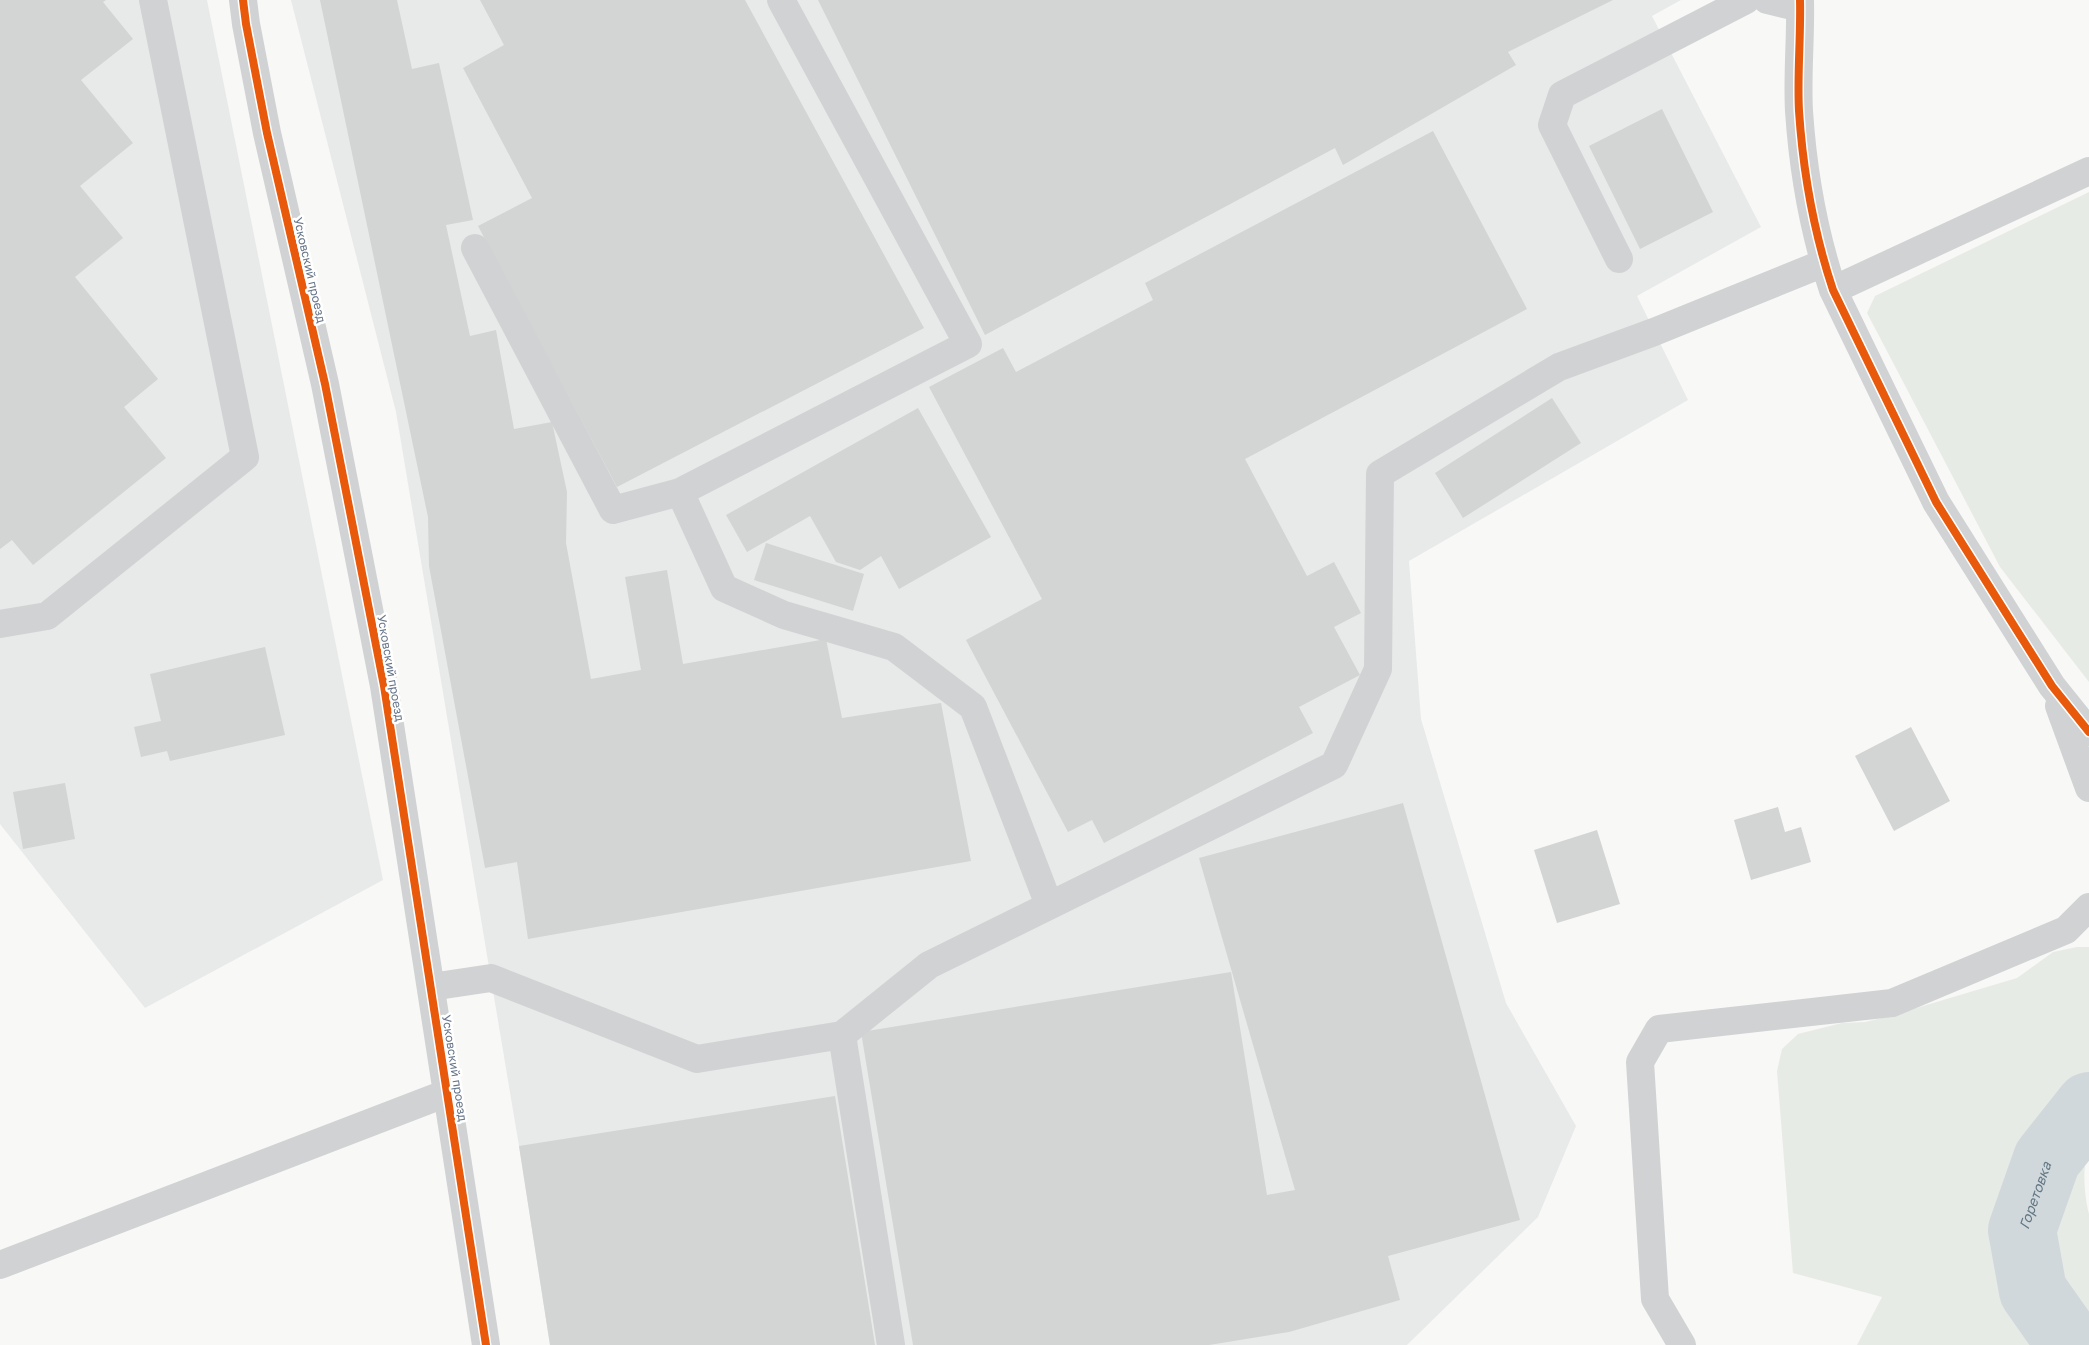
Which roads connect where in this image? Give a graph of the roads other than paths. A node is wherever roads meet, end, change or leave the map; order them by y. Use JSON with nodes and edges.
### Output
{"nodes":[{"id":1,"x":153,"y":0,"type":"edge"},
{"id":2,"x":244,"y":0,"type":"edge"},
{"id":3,"x":781,"y":0,"type":"edge"},
{"id":4,"x":1746,"y":0,"type":"edge"},
{"id":5,"x":1767,"y":0,"type":"edge"},
{"id":6,"x":1800,"y":4,"type":"edge"},
{"id":7,"x":2089,"y":171,"type":"edge"},
{"id":8,"x":475,"y":248,"type":"dead end"},
{"id":9,"x":1619,"y":259,"type":"dead end"},
{"id":10,"x":1824,"y":263,"type":"junction"},
{"id":11,"x":1833,"y":290,"type":"junction"},
{"id":12,"x":680,"y":492,"type":"junction"},
{"id":13,"x":0,"y":624,"type":"edge"},
{"id":14,"x":2052,"y":686,"type":"junction"},
{"id":15,"x":2089,"y":732,"type":"edge"},
{"id":16,"x":2089,"y":788,"type":"edge"},
{"id":17,"x":1050,"y":906,"type":"junction"},
{"id":18,"x":2089,"y":907,"type":"edge"},
{"id":19,"x":431,"y":988,"type":"junction"},
{"id":20,"x":842,"y":1035,"type":"junction"},
{"id":21,"x":447,"y":1093,"type":"junction"},
{"id":22,"x":0,"y":1265,"type":"edge"},
{"id":23,"x":486,"y":1345,"type":"edge"},
{"id":24,"x":891,"y":1345,"type":"edge"},
{"id":25,"x":1682,"y":1345,"type":"edge"}],
"edges":[{"from":1,"to":13,"type":"street"},
{"from":2,"to":19,"type":"street","name":"Усковский проезд"},
{"from":3,"to":12,"type":"street"},
{"from":4,"to":9,"type":"street"},
{"from":5,"to":6,"type":"street"},
{"from":6,"to":10,"type":"street"},
{"from":7,"to":11,"type":"street"},
{"from":8,"to":12,"type":"street"},
{"from":10,"to":11,"type":"street"},
{"from":10,"to":17,"type":"street"},
{"from":11,"to":14,"type":"street"},
{"from":12,"to":17,"type":"street"},
{"from":14,"to":15,"type":"street"},
{"from":14,"to":16,"type":"street"},
{"from":17,"to":20,"type":"street"},
{"from":18,"to":25,"type":"street"},
{"from":19,"to":20,"type":"street"},
{"from":19,"to":21,"type":"street","name":"Усковский проезд"},
{"from":20,"to":24,"type":"street"},
{"from":21,"to":22,"type":"street"},
{"from":21,"to":23,"type":"street","name":"Усковский проезд"}]}
